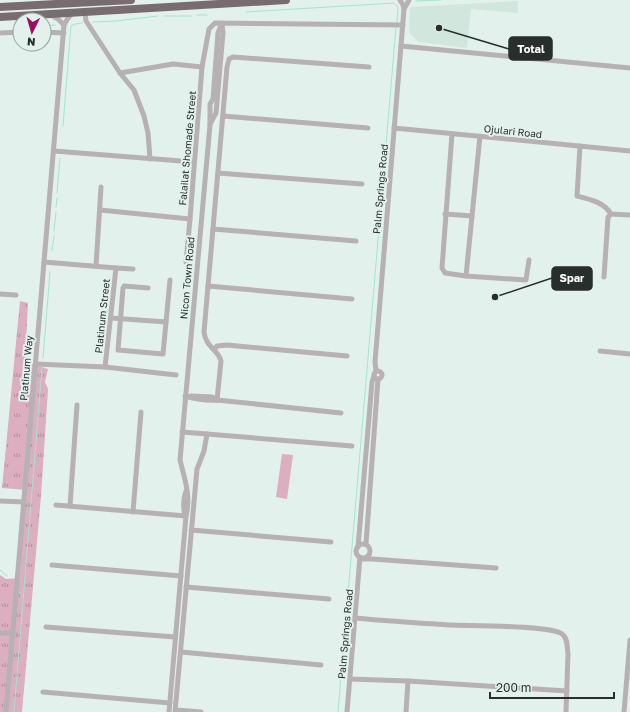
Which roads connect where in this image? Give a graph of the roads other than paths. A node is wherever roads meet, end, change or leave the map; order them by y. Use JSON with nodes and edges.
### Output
{"nodes":[{"id":1,"x":41,"y":0,"type":"edge"},
{"id":2,"x":60,"y":0,"type":"edge"},
{"id":3,"x":131,"y":0,"type":"edge"},
{"id":4,"x":286,"y":0,"type":"edge"},
{"id":5,"x":400,"y":0,"type":"edge"},
{"id":6,"x":409,"y":0,"type":"edge"},
{"id":7,"x":72,"y":3,"type":"junction"},
{"id":8,"x":21,"y":6,"type":"junction"},
{"id":9,"x":0,"y":7,"type":"edge"},
{"id":10,"x":404,"y":9,"type":"junction"},
{"id":11,"x":85,"y":12,"type":"junction"},
{"id":12,"x":75,"y":13,"type":"junction"},
{"id":13,"x":52,"y":14,"type":"edge"},
{"id":14,"x":12,"y":16,"type":"edge"},
{"id":15,"x":52,"y":16,"type":"edge"},
{"id":16,"x":0,"y":17,"type":"edge"},
{"id":17,"x":222,"y":23,"type":"junction"},
{"id":18,"x":64,"y":25,"type":"junction"},
{"id":19,"x":399,"y":25,"type":"junction"},
{"id":20,"x":52,"y":32,"type":"edge"},
{"id":21,"x":12,"y":33,"type":"edge"},
{"id":22,"x":64,"y":33,"type":"junction"},
{"id":23,"x":0,"y":34,"type":"edge"},
{"id":24,"x":401,"y":46,"type":"junction"},
{"id":25,"x":202,"y":67,"type":"junction"},
{"id":26,"x":369,"y":67,"type":"dead end"},
{"id":27,"x":630,"y":68,"type":"edge"},
{"id":28,"x":120,"y":73,"type":"junction"},
{"id":29,"x":215,"y":99,"type":"junction"},
{"id":30,"x":210,"y":113,"type":"junction"},
{"id":31,"x":216,"y":113,"type":"junction"},
{"id":32,"x":223,"y":116,"type":"junction"},
{"id":33,"x":210,"y":125,"type":"junction"},
{"id":34,"x":368,"y":128,"type":"dead end"},
{"id":35,"x":394,"y":128,"type":"junction"},
{"id":36,"x":452,"y":134,"type":"junction"},
{"id":37,"x":480,"y":136,"type":"junction"},
{"id":38,"x":580,"y":146,"type":"junction"},
{"id":39,"x":54,"y":151,"type":"junction"},
{"id":40,"x":630,"y":151,"type":"edge"},
{"id":41,"x":150,"y":159,"type":"junction"},
{"id":42,"x":194,"y":162,"type":"junction"},
{"id":43,"x":218,"y":173,"type":"junction"},
{"id":44,"x":362,"y":184,"type":"dead end"},
{"id":45,"x":102,"y":187,"type":"dead end"},
{"id":46,"x":100,"y":210,"type":"junction"},
{"id":47,"x":445,"y":214,"type":"junction"},
{"id":48,"x":611,"y":214,"type":"junction"},
{"id":49,"x":630,"y":215,"type":"edge"},
{"id":50,"x":472,"y":216,"type":"junction"},
{"id":51,"x":190,"y":218,"type":"junction"},
{"id":52,"x":213,"y":229,"type":"junction"},
{"id":53,"x":356,"y":241,"type":"dead end"},
{"id":54,"x":529,"y":260,"type":"dead end"},
{"id":55,"x":44,"y":262,"type":"junction"},
{"id":56,"x":186,"y":262,"type":"dead end"},
{"id":57,"x":96,"y":266,"type":"junction"},
{"id":58,"x":116,"y":268,"type":"junction"},
{"id":59,"x":132,"y":269,"type":"dead end"},
{"id":60,"x":466,"y":276,"type":"junction"},
{"id":61,"x":604,"y":277,"type":"dead end"},
{"id":62,"x":170,"y":280,"type":"dead end"},
{"id":63,"x":208,"y":286,"type":"junction"},
{"id":64,"x":148,"y":288,"type":"dead end"},
{"id":65,"x":0,"y":294,"type":"edge"},
{"id":66,"x":16,"y":295,"type":"dead end"},
{"id":67,"x":352,"y":299,"type":"dead end"},
{"id":68,"x":111,"y":318,"type":"junction"},
{"id":69,"x":120,"y":318,"type":"junction"},
{"id":70,"x":166,"y":322,"type":"junction"},
{"id":71,"x":214,"y":350,"type":"junction"},
{"id":72,"x":600,"y":351,"type":"dead end"},
{"id":73,"x":630,"y":354,"type":"edge"},
{"id":74,"x":347,"y":356,"type":"dead end"},
{"id":75,"x":36,"y":364,"type":"junction"},
{"id":76,"x":106,"y":367,"type":"junction"},
{"id":77,"x":176,"y":375,"type":"dead end"},
{"id":78,"x":376,"y":375,"type":"junction"},
{"id":79,"x":185,"y":396,"type":"junction"},
{"id":80,"x":217,"y":400,"type":"junction"},
{"id":81,"x":78,"y":405,"type":"dead end"},
{"id":82,"x":142,"y":412,"type":"dead end"},
{"id":83,"x":341,"y":413,"type":"dead end"},
{"id":84,"x":182,"y":432,"type":"junction"},
{"id":85,"x":207,"y":434,"type":"junction"},
{"id":86,"x":352,"y":446,"type":"dead end"},
{"id":87,"x":0,"y":501,"type":"edge"},
{"id":88,"x":24,"y":502,"type":"junction"},
{"id":89,"x":56,"y":505,"type":"dead end"},
{"id":90,"x":70,"y":506,"type":"junction"},
{"id":91,"x":133,"y":512,"type":"junction"},
{"id":92,"x":186,"y":516,"type":"junction"},
{"id":93,"x":191,"y":530,"type":"junction"},
{"id":94,"x":331,"y":542,"type":"dead end"},
{"id":95,"x":366,"y":544,"type":"junction"},
{"id":96,"x":358,"y":547,"type":"junction"},
{"id":97,"x":360,"y":558,"type":"junction"},
{"id":98,"x":52,"y":566,"type":"dead end"},
{"id":99,"x":496,"y":568,"type":"dead end"},
{"id":100,"x":181,"y":576,"type":"junction"},
{"id":101,"x":186,"y":587,"type":"junction"},
{"id":102,"x":329,"y":599,"type":"dead end"},
{"id":103,"x":355,"y":618,"type":"junction"},
{"id":104,"x":46,"y":627,"type":"dead end"},
{"id":105,"x":0,"y":633,"type":"edge"},
{"id":106,"x":13,"y":633,"type":"junction"},
{"id":107,"x":175,"y":637,"type":"junction"},
{"id":108,"x":630,"y":640,"type":"edge"},
{"id":109,"x":180,"y":652,"type":"junction"},
{"id":110,"x":321,"y":665,"type":"dead end"},
{"id":111,"x":350,"y":679,"type":"junction"},
{"id":112,"x":408,"y":681,"type":"junction"},
{"id":113,"x":567,"y":691,"type":"junction"},
{"id":114,"x":43,"y":692,"type":"dead end"},
{"id":115,"x":170,"y":703,"type":"junction"},
{"id":116,"x":175,"y":711,"type":"edge"},
{"id":117,"x":6,"y":712,"type":"edge"},
{"id":118,"x":169,"y":712,"type":"edge"},
{"id":119,"x":201,"y":712,"type":"edge"},
{"id":120,"x":347,"y":712,"type":"edge"},
{"id":121,"x":406,"y":712,"type":"edge"},
{"id":122,"x":566,"y":712,"type":"edge"},
{"id":123,"x":624,"y":712,"type":"edge"}],
"edges":[{"from":1,"to":8,"type":"street"},
{"from":2,"to":7,"type":"street"},
{"from":3,"to":7,"type":"highway"},
{"from":4,"to":11,"type":"highway"},
{"from":5,"to":10,"type":"street","name":"Palm Springs Road"},
{"from":6,"to":10,"type":"street","name":"Palm Springs Road"},
{"from":7,"to":8,"type":"highway"},
{"from":8,"to":9,"type":"highway"},
{"from":10,"to":19,"type":"street","name":"Palm Springs Road"},
{"from":11,"to":12,"type":"highway"},
{"from":11,"to":28,"type":"street"},
{"from":12,"to":13,"type":"highway"},
{"from":12,"to":18,"type":"street"},
{"from":14,"to":16,"type":"highway"},
{"from":15,"to":18,"type":"street"},
{"from":17,"to":19,"type":"street"},
{"from":17,"to":25,"type":"street","name":"Falailat Shomade Street"},
{"from":17,"to":29,"type":"street","name":"Nicon Town Road"},
{"from":18,"to":22,"type":"street","name":"Platinum Way"},
{"from":19,"to":24,"type":"street","name":"Palm Springs Road"},
{"from":20,"to":22,"type":"street"},
{"from":21,"to":23,"type":"street"},
{"from":22,"to":39,"type":"street","name":"Platinum Way"},
{"from":24,"to":27,"type":"street"},
{"from":24,"to":35,"type":"street","name":"Palm Springs Road"},
{"from":25,"to":28,"type":"street"},
{"from":25,"to":42,"type":"street","name":"Falailat Shomade Street"},
{"from":26,"to":32,"type":"street"},
{"from":28,"to":41,"type":"street"},
{"from":29,"to":30,"type":"street","name":"Nicon Town Road"},
{"from":29,"to":31,"type":"street","name":"Nicon Town Road"},
{"from":30,"to":31,"type":"street"},
{"from":30,"to":33,"type":"street","name":"Nicon Town Road"},
{"from":31,"to":33,"type":"street","name":"Nicon Town Road"},
{"from":32,"to":34,"type":"street"},
{"from":32,"to":43,"type":"street"},
{"from":33,"to":79,"type":"street","name":"Nicon Town Road"},
{"from":35,"to":36,"type":"street","name":"Ojulari Road"},
{"from":35,"to":78,"type":"street","name":"Palm Springs Road"},
{"from":36,"to":37,"type":"street","name":"Ojulari Road"},
{"from":36,"to":47,"type":"street"},
{"from":37,"to":38,"type":"street","name":"Ojulari Road"},
{"from":37,"to":50,"type":"street"},
{"from":38,"to":40,"type":"street","name":"Ojulari Road"},
{"from":38,"to":48,"type":"street"},
{"from":39,"to":41,"type":"street"},
{"from":39,"to":55,"type":"street","name":"Platinum Way"},
{"from":41,"to":42,"type":"street"},
{"from":42,"to":51,"type":"street","name":"Falailat Shomade Street"},
{"from":43,"to":44,"type":"street"},
{"from":43,"to":52,"type":"street"},
{"from":45,"to":46,"type":"street"},
{"from":46,"to":51,"type":"street","name":"Falailat Shomade Street"},
{"from":46,"to":57,"type":"street"},
{"from":47,"to":50,"type":"street"},
{"from":47,"to":60,"type":"street"},
{"from":48,"to":49,"type":"street"},
{"from":48,"to":61,"type":"street"},
{"from":50,"to":60,"type":"street"},
{"from":51,"to":56,"type":"street"},
{"from":52,"to":53,"type":"street"},
{"from":52,"to":63,"type":"street"},
{"from":54,"to":60,"type":"street"},
{"from":55,"to":57,"type":"street","name":"Platinum Street"},
{"from":55,"to":75,"type":"street","name":"Platinum Way"},
{"from":57,"to":58,"type":"street","name":"Platinum Street"},
{"from":58,"to":59,"type":"street"},
{"from":58,"to":68,"type":"street","name":"Platinum Street"},
{"from":62,"to":70,"type":"street"},
{"from":63,"to":67,"type":"street"},
{"from":63,"to":71,"type":"street"},
{"from":64,"to":69,"type":"street"},
{"from":65,"to":66,"type":"street"},
{"from":68,"to":69,"type":"street"},
{"from":68,"to":76,"type":"street","name":"Platinum Street"},
{"from":69,"to":70,"type":"street"},
{"from":69,"to":70,"type":"street"},
{"from":71,"to":74,"type":"street"},
{"from":71,"to":80,"type":"street"},
{"from":72,"to":73,"type":"street"},
{"from":75,"to":76,"type":"street"},
{"from":75,"to":88,"type":"street","name":"Platinum Way"},
{"from":76,"to":77,"type":"street"},
{"from":78,"to":95,"type":"street"},
{"from":78,"to":96,"type":"street"},
{"from":79,"to":80,"type":"street"},
{"from":79,"to":84,"type":"street","name":"Nicon Town Road"},
{"from":80,"to":83,"type":"street"},
{"from":81,"to":90,"type":"street"},
{"from":82,"to":91,"type":"street"},
{"from":84,"to":85,"type":"street"},
{"from":84,"to":92,"type":"street","name":"Nicon Town Road"},
{"from":85,"to":86,"type":"street"},
{"from":85,"to":93,"type":"street"},
{"from":87,"to":88,"type":"street"},
{"from":88,"to":106,"type":"street","name":"Platinum Way"},
{"from":89,"to":90,"type":"street"},
{"from":90,"to":91,"type":"street"},
{"from":91,"to":92,"type":"street"},
{"from":92,"to":100,"type":"street","name":"Nicon Town Road"},
{"from":93,"to":94,"type":"street"},
{"from":93,"to":101,"type":"street"},
{"from":95,"to":96,"type":"street"},
{"from":95,"to":97,"type":"street"},
{"from":96,"to":97,"type":"street"},
{"from":97,"to":99,"type":"street"},
{"from":97,"to":103,"type":"street","name":"Palm Springs Road"},
{"from":98,"to":100,"type":"street"},
{"from":100,"to":107,"type":"street","name":"Nicon Town Road"},
{"from":101,"to":102,"type":"street"},
{"from":101,"to":109,"type":"street"},
{"from":103,"to":111,"type":"street","name":"Palm Springs Road"},
{"from":103,"to":113,"type":"street"},
{"from":104,"to":107,"type":"street"},
{"from":105,"to":106,"type":"street"},
{"from":106,"to":117,"type":"street","name":"Platinum Way"},
{"from":107,"to":115,"type":"street","name":"Nicon Town Road"},
{"from":108,"to":123,"type":"street"},
{"from":109,"to":110,"type":"street"},
{"from":109,"to":116,"type":"street"},
{"from":111,"to":112,"type":"street"},
{"from":111,"to":120,"type":"street","name":"Palm Springs Road"},
{"from":112,"to":113,"type":"street"},
{"from":112,"to":121,"type":"street"},
{"from":113,"to":122,"type":"street"},
{"from":114,"to":115,"type":"street"},
{"from":115,"to":118,"type":"street","name":"Nicon Town Road"},
{"from":116,"to":119,"type":"street"}]}
